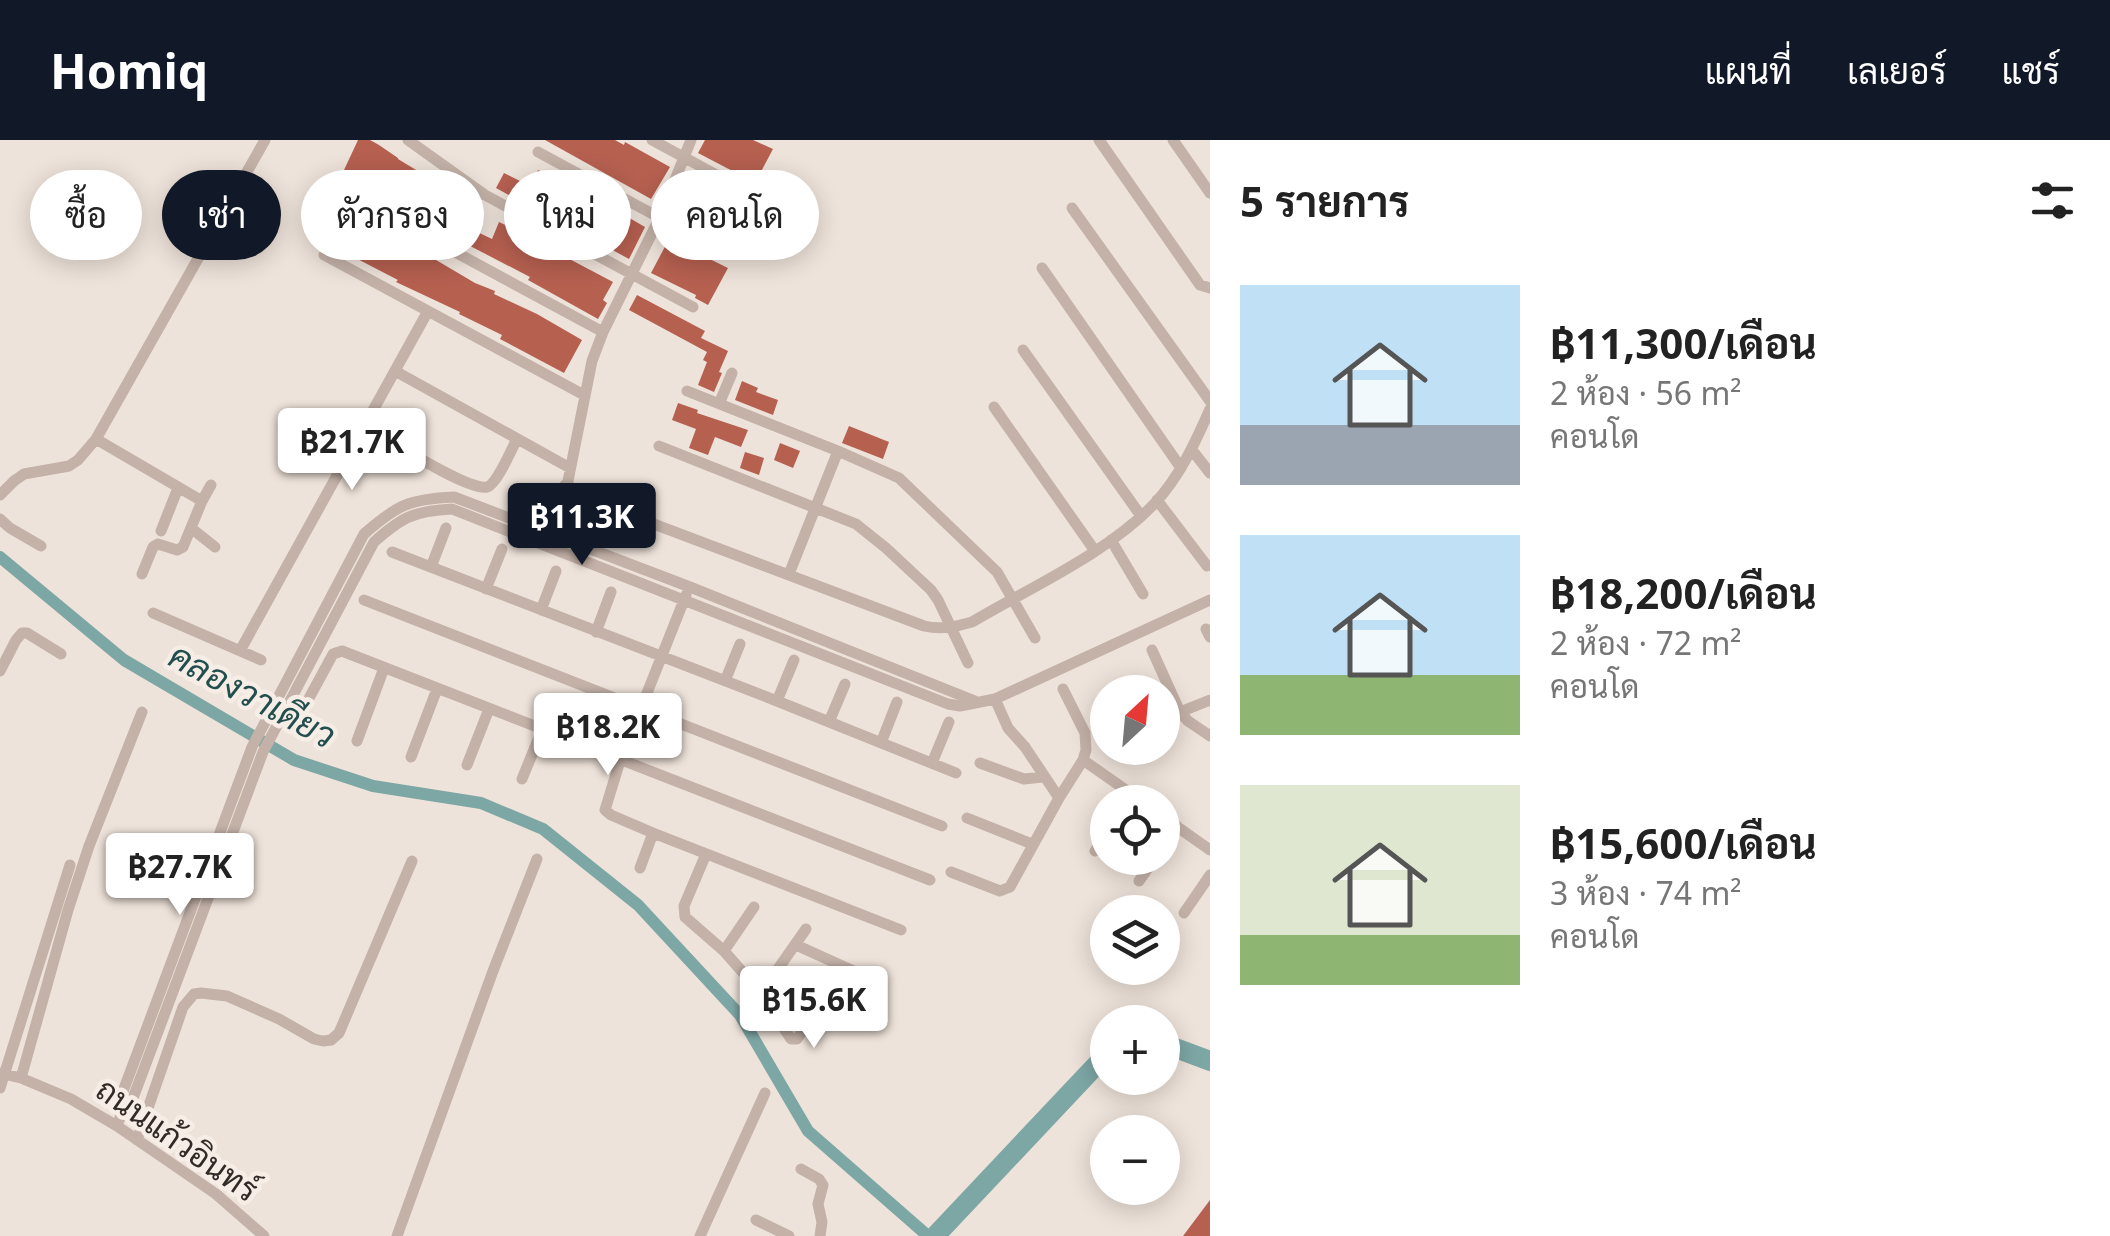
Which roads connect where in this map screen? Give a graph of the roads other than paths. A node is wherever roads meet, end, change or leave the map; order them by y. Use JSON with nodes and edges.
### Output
{"nodes":[{"id":1,"x":265,"y":140,"type":"edge"},
{"id":2,"x":408,"y":140,"type":"edge"},
{"id":3,"x":652,"y":140,"type":"edge"},
{"id":4,"x":691,"y":140,"type":"edge"},
{"id":5,"x":1099,"y":140,"type":"edge"},
{"id":6,"x":1173,"y":140,"type":"edge"},
{"id":7,"x":538,"y":152,"type":"dead end"},
{"id":8,"x":682,"y":156,"type":"junction"},
{"id":9,"x":677,"y":170,"type":"edge"},
{"id":10,"x":708,"y":170,"type":"edge"},
{"id":11,"x":1204,"y":174,"type":"edge"},
{"id":12,"x":1210,"y":193,"type":"edge"},
{"id":13,"x":1072,"y":208,"type":"dead end"},
{"id":14,"x":651,"y":213,"type":"edge"},
{"id":15,"x":651,"y":236,"type":"edge"},
{"id":16,"x":333,"y":260,"type":"edge"},
{"id":17,"x":470,"y":260,"type":"edge"},
{"id":18,"x":1042,"y":268,"type":"dead end"},
{"id":19,"x":632,"y":274,"type":"junction"},
{"id":20,"x":1210,"y":288,"type":"edge"},
{"id":21,"x":693,"y":307,"type":"dead end"},
{"id":22,"x":428,"y":311,"type":"junction"},
{"id":23,"x":603,"y":332,"type":"junction"},
{"id":24,"x":1023,"y":350,"type":"dead end"},
{"id":25,"x":395,"y":371,"type":"junction"},
{"id":26,"x":732,"y":373,"type":"dead end"},
{"id":27,"x":687,"y":392,"type":"dead end"},
{"id":28,"x":584,"y":395,"type":"junction"},
{"id":29,"x":1210,"y":401,"type":"edge"},
{"id":30,"x":719,"y":404,"type":"junction"},
{"id":31,"x":994,"y":407,"type":"dead end"},
{"id":32,"x":1210,"y":409,"type":"edge"},
{"id":33,"x":365,"y":426,"type":"junction"},
{"id":34,"x":96,"y":438,"type":"junction"},
{"id":35,"x":517,"y":440,"type":"junction"},
{"id":36,"x":659,"y":446,"type":"dead end"},
{"id":37,"x":1192,"y":450,"type":"junction"},
{"id":38,"x":838,"y":451,"type":"junction"},
{"id":39,"x":1181,"y":468,"type":"junction"},
{"id":40,"x":1210,"y":472,"type":"edge"},
{"id":41,"x":567,"y":483,"type":"junction"},
{"id":42,"x":211,"y":485,"type":"dead end"},
{"id":43,"x":178,"y":488,"type":"junction"},
{"id":44,"x":0,"y":495,"type":"edge"},
{"id":45,"x":1157,"y":500,"type":"junction"},
{"id":46,"x":202,"y":501,"type":"junction"},
{"id":47,"x":817,"y":507,"type":"junction"},
{"id":48,"x":1141,"y":516,"type":"junction"},
{"id":49,"x":0,"y":519,"type":"edge"},
{"id":50,"x":191,"y":528,"type":"junction"},
{"id":51,"x":446,"y":528,"type":"dead end"},
{"id":52,"x":161,"y":531,"type":"dead end"},
{"id":53,"x":548,"y":536,"type":"junction"},
{"id":54,"x":1111,"y":540,"type":"junction"},
{"id":55,"x":41,"y":546,"type":"dead end"},
{"id":56,"x":215,"y":546,"type":"dead end"},
{"id":57,"x":502,"y":550,"type":"dead end"},
{"id":58,"x":1094,"y":551,"type":"junction"},
{"id":59,"x":392,"y":552,"type":"dead end"},
{"id":60,"x":1206,"y":566,"type":"dead end"},
{"id":61,"x":431,"y":567,"type":"junction"},
{"id":62,"x":556,"y":570,"type":"dead end"},
{"id":63,"x":142,"y":574,"type":"dead end"},
{"id":64,"x":789,"y":574,"type":"junction"},
{"id":65,"x":486,"y":589,"type":"junction"},
{"id":66,"x":611,"y":592,"type":"dead end"},
{"id":67,"x":687,"y":593,"type":"junction"},
{"id":68,"x":1143,"y":594,"type":"dead end"},
{"id":69,"x":1014,"y":598,"type":"junction"},
{"id":70,"x":364,"y":600,"type":"dead end"},
{"id":71,"x":1210,"y":600,"type":"edge"},
{"id":72,"x":540,"y":610,"type":"junction"},
{"id":73,"x":153,"y":613,"type":"dead end"},
{"id":74,"x":952,"y":628,"type":"junction"},
{"id":75,"x":596,"y":632,"type":"junction"},
{"id":76,"x":1035,"y":638,"type":"dead end"},
{"id":77,"x":740,"y":644,"type":"dead end"},
{"id":78,"x":240,"y":649,"type":"junction"},
{"id":79,"x":1152,"y":650,"type":"dead end"},
{"id":80,"x":61,"y":654,"type":"dead end"},
{"id":81,"x":661,"y":656,"type":"junction"},
{"id":82,"x":261,"y":660,"type":"dead end"},
{"id":83,"x":794,"y":660,"type":"dead end"},
{"id":84,"x":968,"y":664,"type":"dead end"},
{"id":85,"x":384,"y":668,"type":"junction"},
{"id":86,"x":0,"y":671,"type":"edge"},
{"id":87,"x":1163,"y":675,"type":"edge"},
{"id":88,"x":725,"y":682,"type":"junction"},
{"id":89,"x":844,"y":684,"type":"dead end"},
{"id":90,"x":437,"y":688,"type":"junction"},
{"id":91,"x":1063,"y":689,"type":"dead end"},
{"id":92,"x":995,"y":699,"type":"junction"},
{"id":93,"x":1210,"y":700,"type":"edge"},
{"id":94,"x":778,"y":701,"type":"junction"},
{"id":95,"x":897,"y":702,"type":"dead end"},
{"id":96,"x":642,"y":708,"type":"junction"},
{"id":97,"x":488,"y":709,"type":"junction"},
{"id":98,"x":142,"y":712,"type":"dead end"},
{"id":99,"x":300,"y":712,"type":"dead end"},
{"id":100,"x":1180,"y":712,"type":"joint"},
{"id":101,"x":829,"y":722,"type":"junction"},
{"id":102,"x":949,"y":722,"type":"dead end"},
{"id":103,"x":542,"y":730,"type":"junction"},
{"id":104,"x":1210,"y":736,"type":"edge"},
{"id":105,"x":357,"y":740,"type":"dead end"},
{"id":106,"x":881,"y":742,"type":"junction"},
{"id":107,"x":410,"y":757,"type":"dead end"},
{"id":108,"x":1083,"y":760,"type":"junction"},
{"id":109,"x":620,"y":761,"type":"junction"},
{"id":110,"x":932,"y":763,"type":"junction"},
{"id":111,"x":980,"y":764,"type":"dead end"},
{"id":112,"x":467,"y":765,"type":"dead end"},
{"id":113,"x":956,"y":773,"type":"dead end"},
{"id":114,"x":1043,"y":777,"type":"junction"},
{"id":115,"x":522,"y":779,"type":"dead end"},
{"id":116,"x":1115,"y":785,"type":"edge"},
{"id":117,"x":1058,"y":798,"type":"junction"},
{"id":118,"x":966,"y":818,"type":"dead end"},
{"id":119,"x":942,"y":826,"type":"dead end"},
{"id":120,"x":1180,"y":828,"type":"edge"},
{"id":121,"x":653,"y":833,"type":"junction"},
{"id":122,"x":1032,"y":844,"type":"junction"},
{"id":123,"x":1210,"y":850,"type":"edge"},
{"id":124,"x":706,"y":854,"type":"junction"},
{"id":125,"x":536,"y":859,"type":"dead end"},
{"id":126,"x":412,"y":860,"type":"dead end"},
{"id":127,"x":70,"y":865,"type":"dead end"},
{"id":128,"x":640,"y":868,"type":"dead end"},
{"id":129,"x":951,"y":872,"type":"dead end"},
{"id":130,"x":1144,"y":875,"type":"edge"},
{"id":131,"x":1210,"y":875,"type":"edge"},
{"id":132,"x":930,"y":880,"type":"dead end"},
{"id":133,"x":1139,"y":882,"type":"dead end"},
{"id":134,"x":754,"y":906,"type":"dead end"},
{"id":135,"x":1184,"y":913,"type":"dead end"},
{"id":136,"x":806,"y":928,"type":"dead end"},
{"id":137,"x":901,"y":930,"type":"dead end"},
{"id":138,"x":796,"y":946,"type":"junction"},
{"id":139,"x":724,"y":951,"type":"junction"},
{"id":140,"x":870,"y":978,"type":"dead end"},
{"id":141,"x":761,"y":993,"type":"junction"},
{"id":142,"x":824,"y":1000,"type":"dead end"},
{"id":143,"x":2,"y":1074,"type":"edge"},
{"id":144,"x":21,"y":1078,"type":"junction"},
{"id":145,"x":0,"y":1088,"type":"edge"},
{"id":146,"x":765,"y":1093,"type":"dead end"},
{"id":147,"x":117,"y":1126,"type":"junction"},
{"id":148,"x":137,"y":1140,"type":"junction"},
{"id":149,"x":801,"y":1169,"type":"dead end"},
{"id":150,"x":756,"y":1220,"type":"dead end"},
{"id":151,"x":264,"y":1236,"type":"edge"},
{"id":152,"x":397,"y":1236,"type":"edge"},
{"id":153,"x":700,"y":1236,"type":"edge"},
{"id":154,"x":790,"y":1236,"type":"edge"},
{"id":155,"x":820,"y":1236,"type":"edge"}],
"edges":[{"from":1,"to":34,"type":"street"},
{"from":2,"to":19,"type":"street"},
{"from":3,"to":8,"type":"street"},
{"from":4,"to":8,"type":"street"},
{"from":5,"to":20,"type":"street"},
{"from":6,"to":11,"type":"street"},
{"from":7,"to":14,"type":"street"},
{"from":8,"to":9,"type":"street"},
{"from":8,"to":10,"type":"street"},
{"from":11,"to":12,"type":"street"},
{"from":13,"to":29,"type":"street"},
{"from":15,"to":19,"type":"street"},
{"from":16,"to":22,"type":"street"},
{"from":17,"to":23,"type":"street"},
{"from":18,"to":39,"type":"street"},
{"from":19,"to":21,"type":"street"},
{"from":19,"to":23,"type":"street"},
{"from":22,"to":25,"type":"street"},
{"from":22,"to":28,"type":"street"},
{"from":23,"to":28,"type":"street"},
{"from":24,"to":48,"type":"street"},
{"from":25,"to":33,"type":"street"},
{"from":25,"to":35,"type":"street"},
{"from":26,"to":30,"type":"street"},
{"from":27,"to":30,"type":"street"},
{"from":28,"to":41,"type":"street"},
{"from":30,"to":38,"type":"street"},
{"from":31,"to":58,"type":"street"},
{"from":32,"to":37,"type":"street"},
{"from":33,"to":35,"type":"street"},
{"from":33,"to":78,"type":"street"},
{"from":34,"to":43,"type":"street"},
{"from":34,"to":44,"type":"street"},
{"from":35,"to":41,"type":"street"},
{"from":36,"to":47,"type":"street"},
{"from":37,"to":39,"type":"street"},
{"from":37,"to":40,"type":"street"},
{"from":38,"to":47,"type":"street"},
{"from":38,"to":69,"type":"street"},
{"from":39,"to":45,"type":"street"},
{"from":41,"to":53,"type":"street"},
{"from":41,"to":53,"type":"street"},
{"from":41,"to":64,"type":"street"},
{"from":42,"to":46,"type":"street"},
{"from":43,"to":46,"type":"street"},
{"from":43,"to":52,"type":"street"},
{"from":45,"to":48,"type":"street"},
{"from":45,"to":60,"type":"street"},
{"from":46,"to":50,"type":"street"},
{"from":47,"to":64,"type":"street"},
{"from":47,"to":74,"type":"street"},
{"from":48,"to":54,"type":"street"},
{"from":49,"to":55,"type":"street"},
{"from":50,"to":56,"type":"street"},
{"from":50,"to":63,"type":"street"},
{"from":51,"to":61,"type":"street"},
{"from":53,"to":67,"type":"street"},
{"from":53,"to":147,"type":"street"},
{"from":54,"to":58,"type":"street"},
{"from":54,"to":68,"type":"street"},
{"from":57,"to":65,"type":"street"},
{"from":58,"to":69,"type":"street"},
{"from":59,"to":61,"type":"street"},
{"from":61,"to":65,"type":"street"},
{"from":62,"to":72,"type":"street"},
{"from":64,"to":74,"type":"street"},
{"from":65,"to":72,"type":"street"},
{"from":66,"to":75,"type":"street"},
{"from":67,"to":81,"type":"street"},
{"from":67,"to":92,"type":"street"},
{"from":69,"to":74,"type":"street"},
{"from":69,"to":76,"type":"street"},
{"from":70,"to":96,"type":"street"},
{"from":71,"to":92,"type":"street"},
{"from":72,"to":75,"type":"street"},
{"from":73,"to":78,"type":"street"},
{"from":74,"to":84,"type":"street"},
{"from":75,"to":81,"type":"street"},
{"from":77,"to":88,"type":"street"},
{"from":78,"to":82,"type":"street"},
{"from":79,"to":87,"type":"street"},
{"from":80,"to":86,"type":"street"},
{"from":81,"to":88,"type":"street"},
{"from":81,"to":96,"type":"street"},
{"from":83,"to":94,"type":"street"},
{"from":85,"to":90,"type":"street"},
{"from":85,"to":99,"type":"street"},
{"from":85,"to":105,"type":"street"},
{"from":88,"to":94,"type":"street"},
{"from":89,"to":101,"type":"street"},
{"from":90,"to":97,"type":"street"},
{"from":90,"to":107,"type":"street"},
{"from":91,"to":108,"type":"street"},
{"from":92,"to":114,"type":"street"},
{"from":93,"to":100,"type":"street"},
{"from":94,"to":101,"type":"street"},
{"from":95,"to":106,"type":"street"},
{"from":96,"to":109,"type":"street"},
{"from":96,"to":119,"type":"street"},
{"from":97,"to":103,"type":"street"},
{"from":97,"to":112,"type":"street"},
{"from":98,"to":144,"type":"street"},
{"from":100,"to":104,"type":"street"},
{"from":101,"to":106,"type":"street"},
{"from":102,"to":110,"type":"street"},
{"from":103,"to":109,"type":"street"},
{"from":103,"to":115,"type":"street"},
{"from":106,"to":110,"type":"street"},
{"from":108,"to":116,"type":"street"},
{"from":108,"to":117,"type":"street"},
{"from":109,"to":121,"type":"street"},
{"from":109,"to":132,"type":"street"},
{"from":110,"to":113,"type":"street"},
{"from":111,"to":114,"type":"street"},
{"from":114,"to":117,"type":"street"},
{"from":117,"to":122,"type":"street"},
{"from":118,"to":122,"type":"street"},
{"from":120,"to":123,"type":"street"},
{"from":121,"to":124,"type":"street"},
{"from":121,"to":128,"type":"street"},
{"from":122,"to":129,"type":"street"},
{"from":124,"to":137,"type":"street"},
{"from":124,"to":139,"type":"street"},
{"from":125,"to":152,"type":"street"},
{"from":126,"to":148,"type":"street"},
{"from":127,"to":143,"type":"street"},
{"from":130,"to":133,"type":"street"},
{"from":131,"to":135,"type":"street"},
{"from":134,"to":139,"type":"street"},
{"from":136,"to":138,"type":"street"},
{"from":138,"to":140,"type":"street"},
{"from":138,"to":141,"type":"street"},
{"from":139,"to":141,"type":"street"},
{"from":141,"to":142,"type":"street"},
{"from":143,"to":144,"type":"street","name":"ถนนแก้วอินทร์"},
{"from":143,"to":145,"type":"street"},
{"from":144,"to":147,"type":"street","name":"ถนนแก้วอินทร์"},
{"from":146,"to":153,"type":"street"},
{"from":147,"to":148,"type":"street","name":"ถนนแก้วอินทร์"},
{"from":148,"to":151,"type":"street","name":"ถนนแก้วอินทร์"},
{"from":149,"to":155,"type":"street"},
{"from":150,"to":154,"type":"street"}]}
